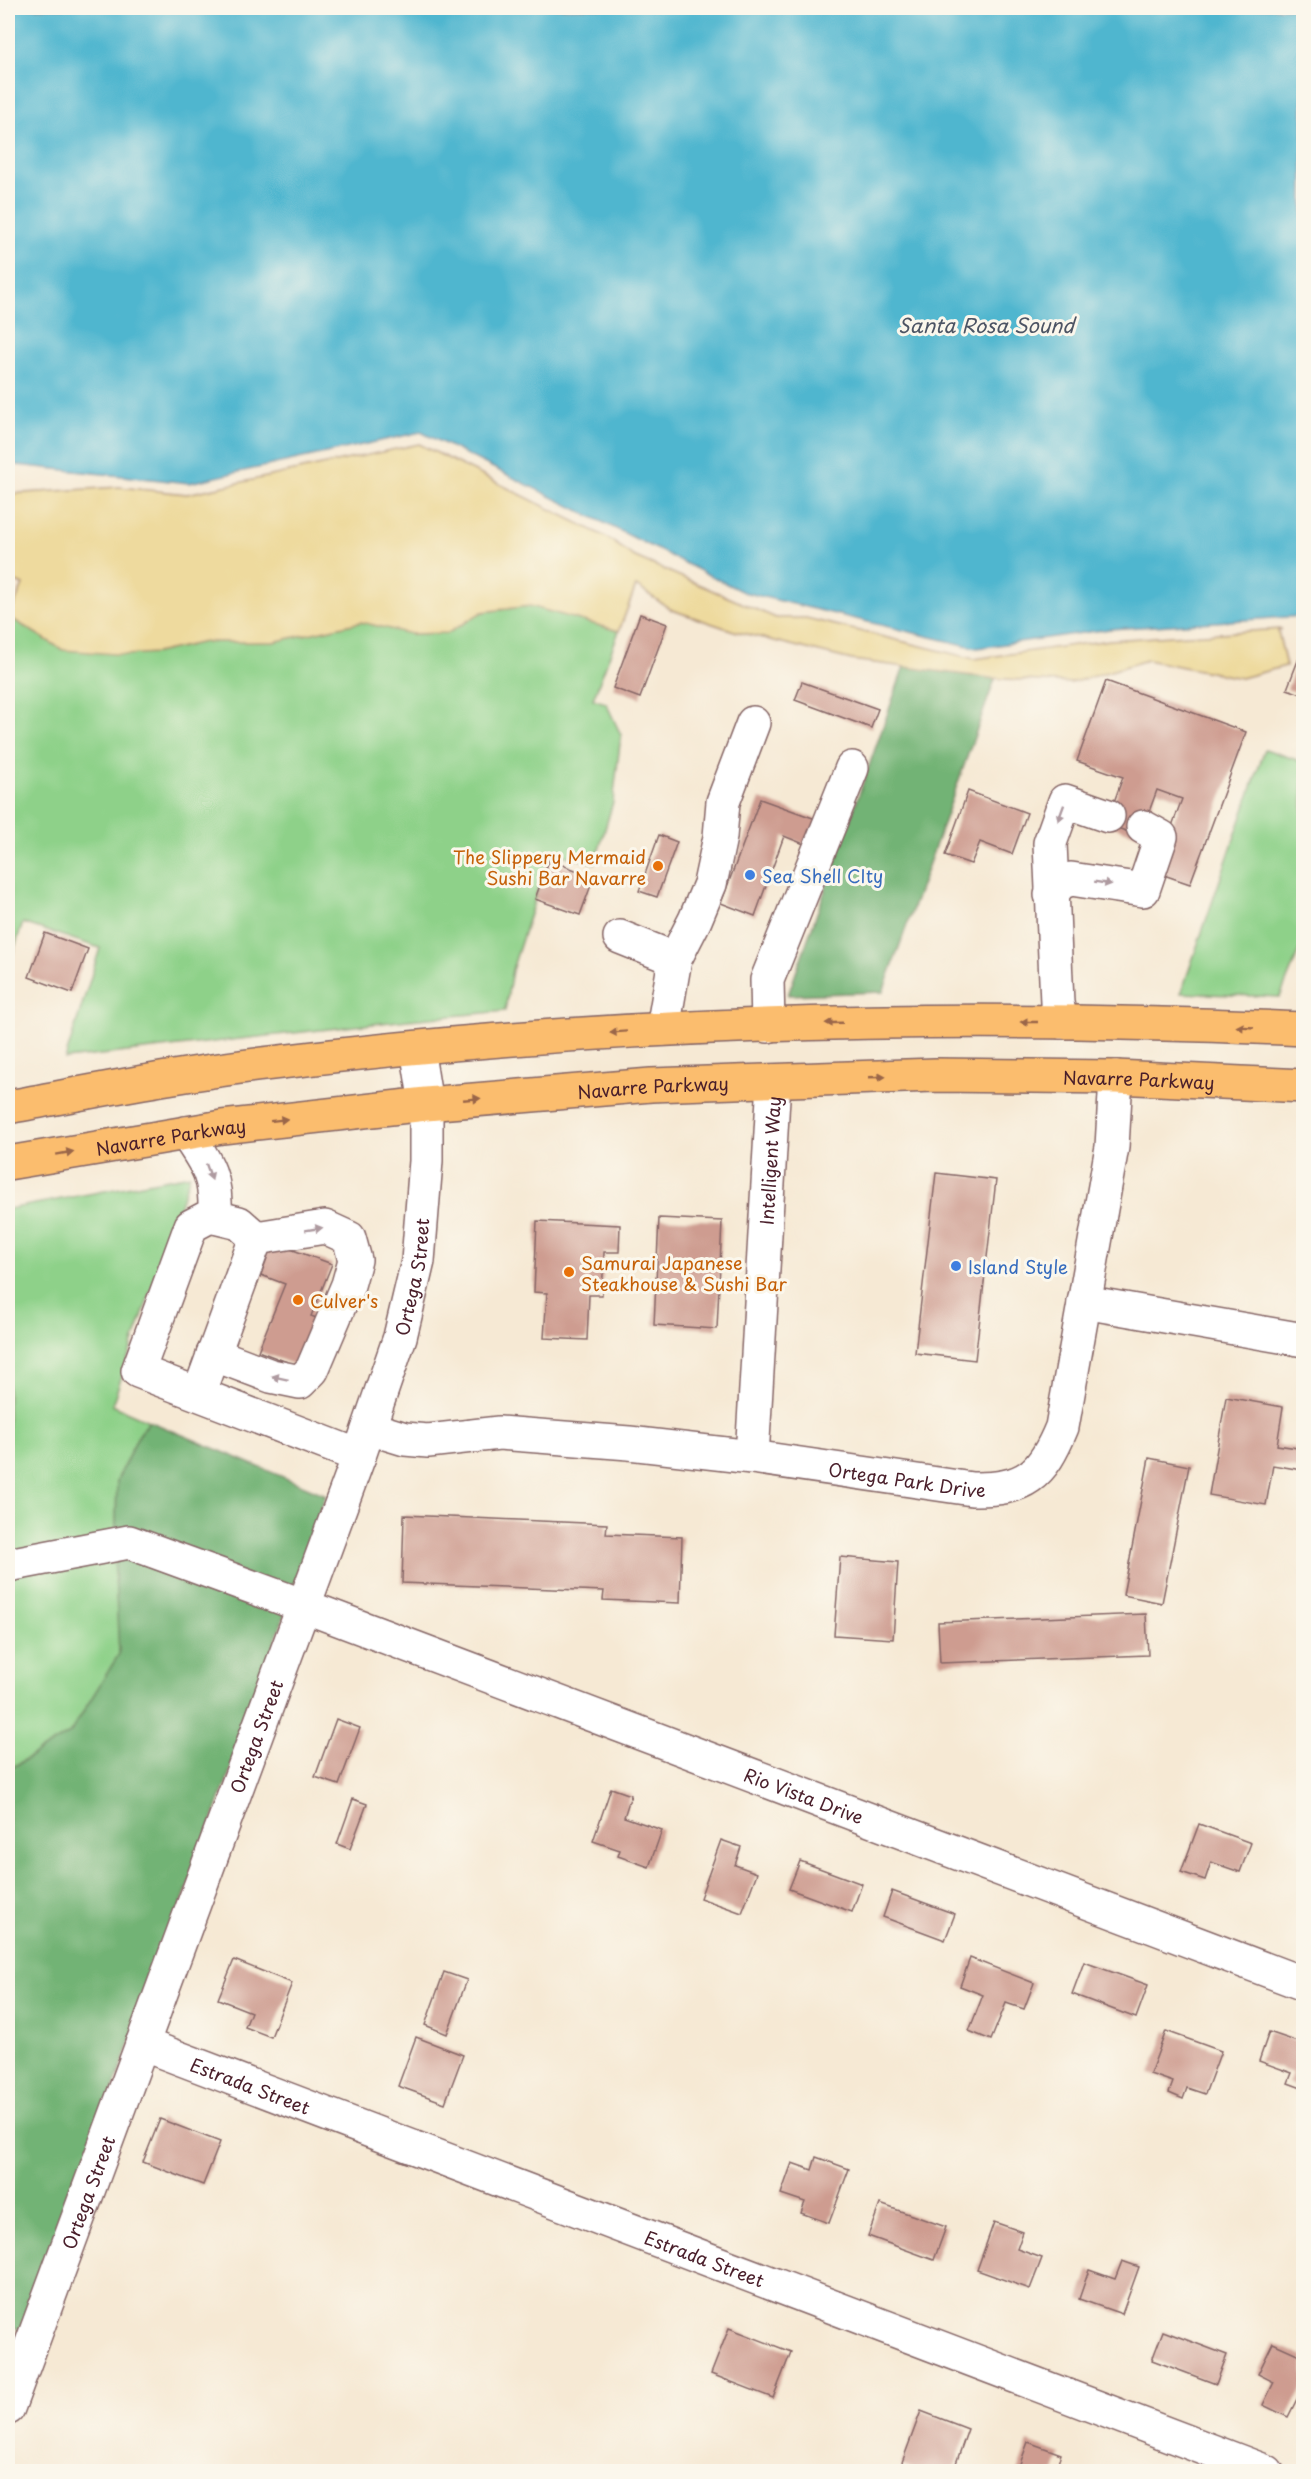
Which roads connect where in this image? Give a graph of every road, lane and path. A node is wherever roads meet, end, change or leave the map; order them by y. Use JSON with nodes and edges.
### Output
{"nodes":[{"id":1,"x":753,"y":723,"type":"dead end"},
{"id":2,"x":852,"y":768,"type":"dead end"},
{"id":3,"x":1108,"y":816,"type":"dead end"},
{"id":4,"x":1143,"y":827,"type":"dead end"},
{"id":5,"x":1051,"y":895,"type":"junction"},
{"id":6,"x":620,"y":937,"type":"dead end"},
{"id":7,"x":675,"y":959,"type":"junction"},
{"id":8,"x":1062,"y":1022,"type":"junction"},
{"id":9,"x":768,"y":1026,"type":"junction"},
{"id":10,"x":663,"y":1029,"type":"junction"},
{"id":11,"x":1304,"y":1029,"type":"edge"},
{"id":12,"x":417,"y":1048,"type":"junction"},
{"id":13,"x":1116,"y":1077,"type":"junction"},
{"id":14,"x":774,"y":1080,"type":"junction"},
{"id":15,"x":1304,"y":1086,"type":"edge"},
{"id":16,"x":426,"y":1104,"type":"junction"},
{"id":17,"x":8,"y":1107,"type":"edge"},
{"id":18,"x":186,"y":1133,"type":"junction"},
{"id":19,"x":8,"y":1163,"type":"edge"},
{"id":20,"x":215,"y":1217,"type":"junction"},
{"id":21,"x":256,"y":1238,"type":"junction"},
{"id":22,"x":1084,"y":1302,"type":"junction"},
{"id":23,"x":1304,"y":1340,"type":"edge"},
{"id":24,"x":213,"y":1354,"type":"junction"},
{"id":25,"x":199,"y":1394,"type":"junction"},
{"id":26,"x":364,"y":1442,"type":"junction"},
{"id":27,"x":752,"y":1457,"type":"junction"},
{"id":28,"x":8,"y":1565,"type":"edge"},
{"id":29,"x":304,"y":1606,"type":"junction"},
{"id":30,"x":1304,"y":1984,"type":"edge"},
{"id":31,"x":142,"y":2044,"type":"junction"},
{"id":32,"x":8,"y":2408,"type":"edge"},
{"id":33,"x":1267,"y":2472,"type":"edge"}],
"edges":[{"from":1,"to":7,"type":"street"},
{"from":2,"to":9,"type":"street"},
{"from":3,"to":5,"type":"street","one_way":true},
{"from":5,"to":4,"type":"street","one_way":true},
{"from":5,"to":8,"type":"street"},
{"from":6,"to":7,"type":"street"},
{"from":7,"to":10,"type":"street"},
{"from":8,"to":9,"type":"highway","one_way":true},
{"from":11,"to":8,"type":"highway","one_way":true},
{"from":9,"to":10,"type":"highway"},
{"from":10,"to":12,"type":"highway","one_way":true},
{"from":12,"to":16,"type":"street","name":"Ortega Street"},
{"from":12,"to":17,"type":"highway"},
{"from":14,"to":13,"type":"highway","name":"Navarre Parkway","one_way":true},
{"from":13,"to":15,"type":"highway","name":"Navarre Parkway"},
{"from":13,"to":22,"type":"street","name":"Ortega Park Drive"},
{"from":16,"to":14,"type":"highway","name":"Navarre Parkway","one_way":true},
{"from":14,"to":27,"type":"street","name":"Intelligent Way"},
{"from":18,"to":16,"type":"highway","name":"Navarre Parkway","one_way":true},
{"from":16,"to":26,"type":"street","name":"Ortega Street"},
{"from":19,"to":18,"type":"highway","name":"Navarre Parkway","one_way":true},
{"from":18,"to":20,"type":"street","one_way":true},
{"from":20,"to":21,"type":"street"},
{"from":20,"to":25,"type":"street","name":"Ortega Park Drive"},
{"from":21,"to":24,"type":"street"},
{"from":21,"to":24,"type":"street","one_way":true},
{"from":22,"to":23,"type":"street"},
{"from":22,"to":27,"type":"street","name":"Ortega Park Drive"},
{"from":24,"to":25,"type":"street"},
{"from":25,"to":26,"type":"street","name":"Ortega Park Drive"},
{"from":26,"to":27,"type":"street","name":"Ortega Park Drive"},
{"from":26,"to":29,"type":"street","name":"Ortega Street"},
{"from":28,"to":29,"type":"street","name":"Rio Vista Drive"},
{"from":29,"to":30,"type":"street","name":"Rio Vista Drive"},
{"from":29,"to":31,"type":"street","name":"Ortega Street"},
{"from":31,"to":32,"type":"street","name":"Ortega Street"},
{"from":31,"to":33,"type":"street","name":"Estrada Street"}]}
